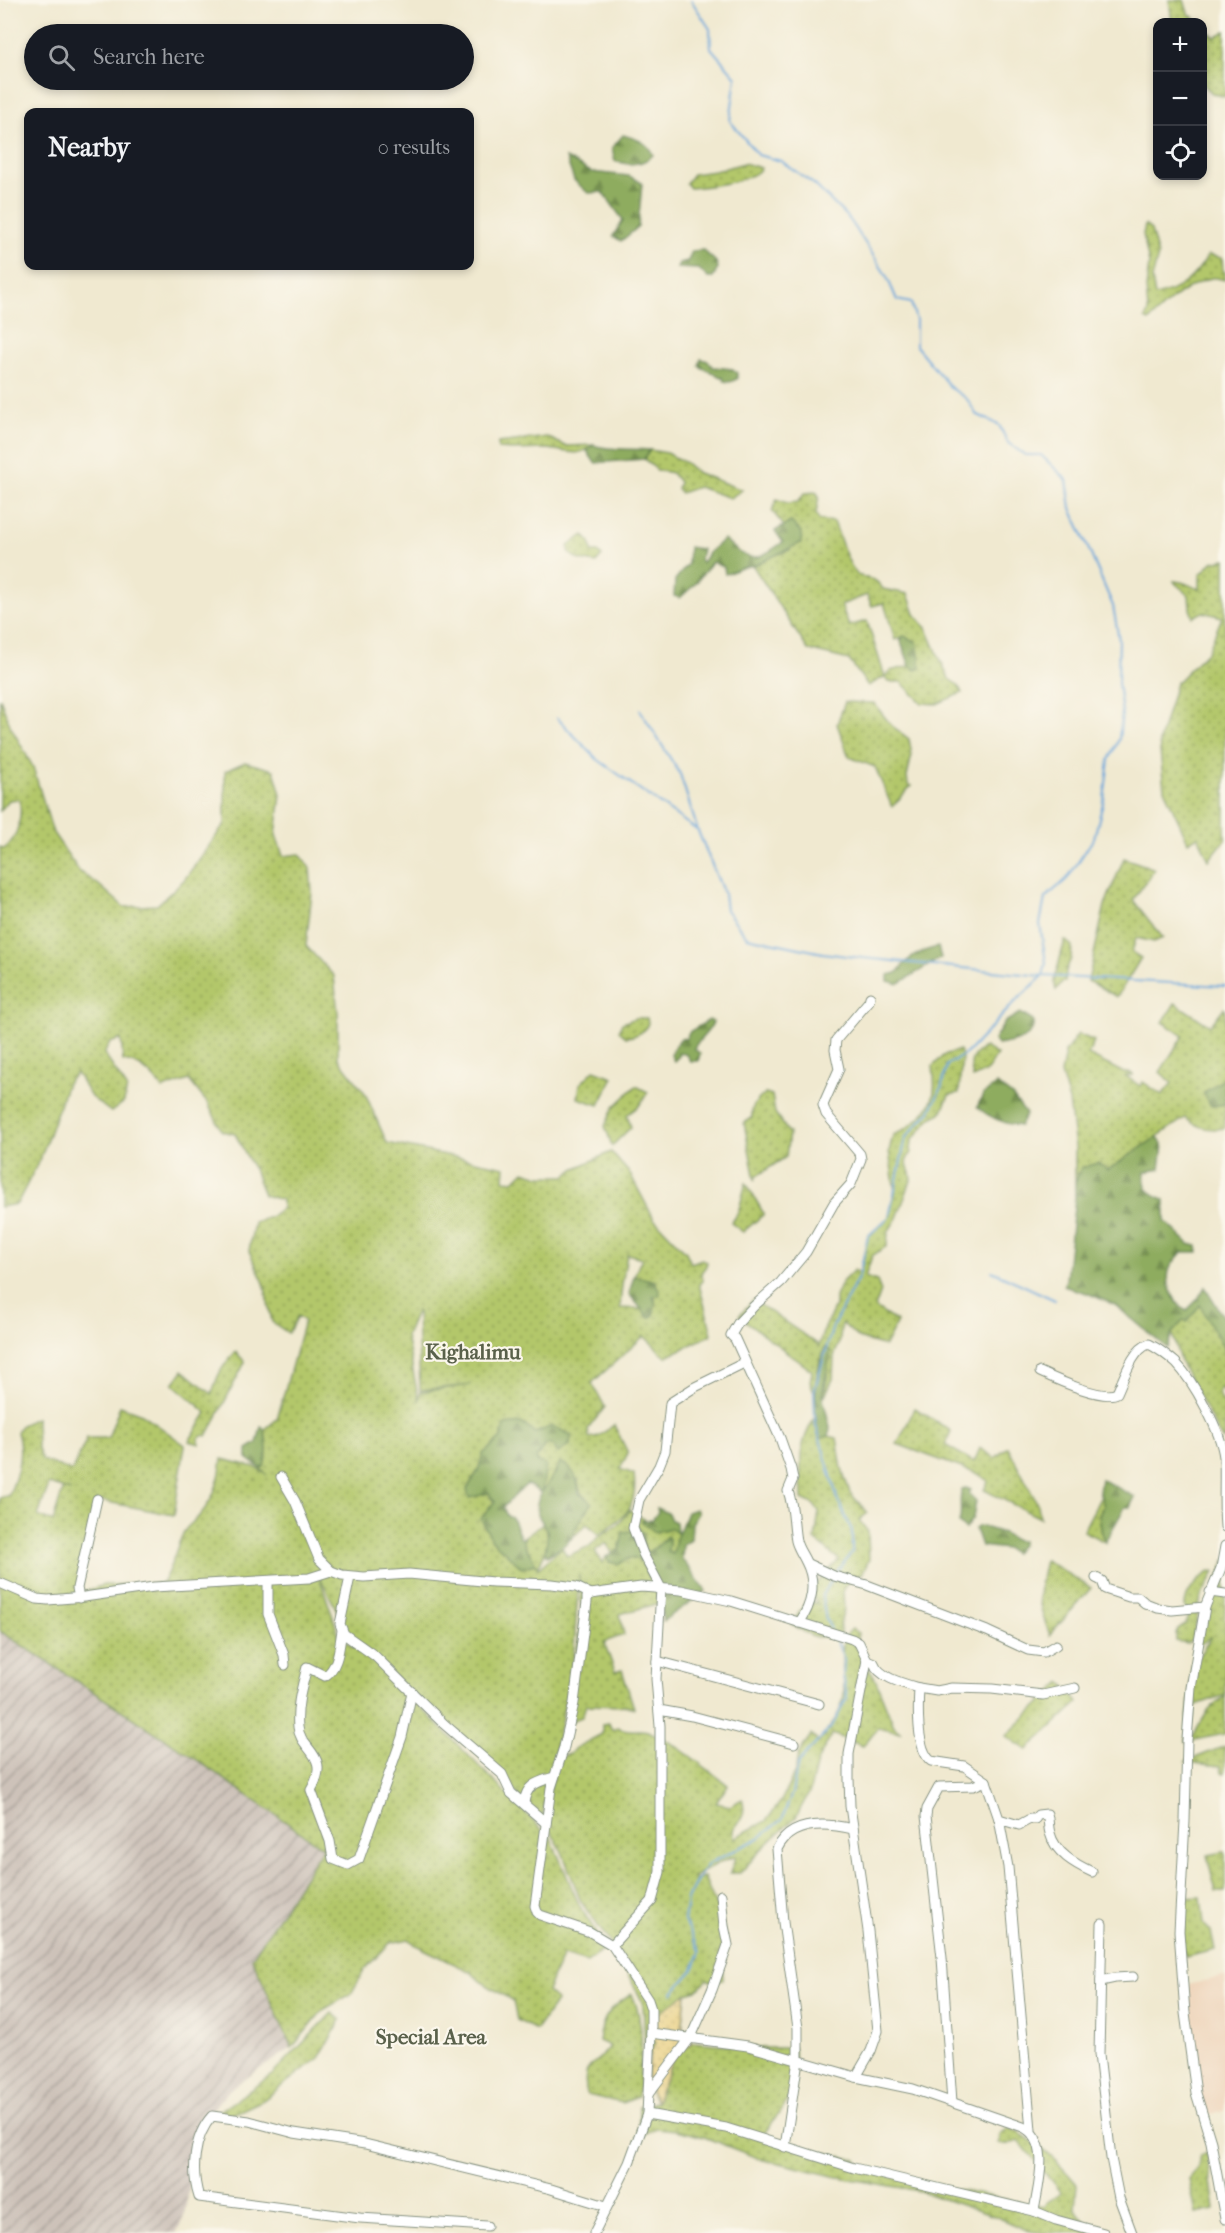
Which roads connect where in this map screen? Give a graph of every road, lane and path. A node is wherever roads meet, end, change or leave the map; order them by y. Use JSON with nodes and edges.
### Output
{"nodes":[{"id":1,"x":870,"y":997,"type":"dead end"},
{"id":2,"x":744,"y":1362,"type":"junction"},
{"id":3,"x":1040,"y":1372,"type":"dead end"},
{"id":4,"x":281,"y":1477,"type":"dead end"},
{"id":5,"x":97,"y":1499,"type":"dead end"},
{"id":6,"x":1225,"y":1527,"type":"edge"},
{"id":7,"x":1225,"y":1546,"type":"edge"},
{"id":8,"x":808,"y":1564,"type":"junction"},
{"id":9,"x":331,"y":1571,"type":"junction"},
{"id":10,"x":350,"y":1577,"type":"junction"},
{"id":11,"x":1096,"y":1578,"type":"dead end"},
{"id":12,"x":268,"y":1581,"type":"junction"},
{"id":13,"x":0,"y":1583,"type":"edge"},
{"id":14,"x":661,"y":1588,"type":"junction"},
{"id":15,"x":1210,"y":1592,"type":"junction"},
{"id":16,"x":591,"y":1594,"type":"junction"},
{"id":17,"x":1225,"y":1594,"type":"edge"},
{"id":18,"x":79,"y":1598,"type":"junction"},
{"id":19,"x":1205,"y":1607,"type":"junction"},
{"id":20,"x":799,"y":1623,"type":"junction"},
{"id":21,"x":342,"y":1631,"type":"junction"},
{"id":22,"x":1056,"y":1645,"type":"dead end"},
{"id":23,"x":867,"y":1660,"type":"junction"},
{"id":24,"x":657,"y":1661,"type":"junction"},
{"id":25,"x":285,"y":1665,"type":"dead end"},
{"id":26,"x":919,"y":1688,"type":"junction"},
{"id":27,"x":1075,"y":1688,"type":"dead end"},
{"id":28,"x":412,"y":1692,"type":"junction"},
{"id":29,"x":819,"y":1704,"type":"dead end"},
{"id":30,"x":659,"y":1710,"type":"junction"},
{"id":31,"x":794,"y":1743,"type":"dead end"},
{"id":32,"x":554,"y":1777,"type":"junction"},
{"id":33,"x":986,"y":1781,"type":"junction"},
{"id":34,"x":524,"y":1803,"type":"junction"},
{"id":35,"x":999,"y":1819,"type":"junction"},
{"id":36,"x":546,"y":1823,"type":"junction"},
{"id":37,"x":853,"y":1829,"type":"junction"},
{"id":38,"x":1092,"y":1872,"type":"dead end"},
{"id":39,"x":721,"y":1895,"type":"dead end"},
{"id":40,"x":1102,"y":1924,"type":"dead end"},
{"id":41,"x":612,"y":1944,"type":"junction"},
{"id":42,"x":1133,"y":1977,"type":"dead end"},
{"id":43,"x":1101,"y":1981,"type":"junction"},
{"id":44,"x":651,"y":2033,"type":"junction"},
{"id":45,"x":691,"y":2037,"type":"junction"},
{"id":46,"x":798,"y":2060,"type":"junction"},
{"id":47,"x":856,"y":2076,"type":"junction"},
{"id":48,"x":648,"y":2093,"type":"junction"},
{"id":49,"x":952,"y":2102,"type":"junction"},
{"id":50,"x":647,"y":2114,"type":"junction"},
{"id":51,"x":1030,"y":2130,"type":"junction"},
{"id":52,"x":785,"y":2147,"type":"junction"},
{"id":53,"x":606,"y":2206,"type":"junction"},
{"id":54,"x":1034,"y":2211,"type":"junction"},
{"id":55,"x":1225,"y":2219,"type":"edge"},
{"id":56,"x":487,"y":2226,"type":"dead end"},
{"id":57,"x":439,"y":2228,"type":"edge"},
{"id":58,"x":594,"y":2233,"type":"edge"},
{"id":59,"x":1104,"y":2233,"type":"edge"},
{"id":60,"x":1132,"y":2233,"type":"edge"}],
"edges":[{"from":1,"to":2,"type":"street"},
{"from":2,"to":8,"type":"street"},
{"from":2,"to":14,"type":"street"},
{"from":3,"to":6,"type":"street"},
{"from":4,"to":9,"type":"street"},
{"from":5,"to":18,"type":"street"},
{"from":7,"to":15,"type":"street"},
{"from":8,"to":20,"type":"street"},
{"from":8,"to":22,"type":"street"},
{"from":9,"to":10,"type":"street"},
{"from":9,"to":12,"type":"street"},
{"from":10,"to":16,"type":"street"},
{"from":10,"to":21,"type":"street"},
{"from":11,"to":19,"type":"street"},
{"from":12,"to":18,"type":"street"},
{"from":12,"to":25,"type":"street"},
{"from":13,"to":18,"type":"street"},
{"from":14,"to":16,"type":"street"},
{"from":14,"to":20,"type":"street"},
{"from":14,"to":24,"type":"street"},
{"from":15,"to":17,"type":"street"},
{"from":15,"to":19,"type":"street"},
{"from":16,"to":32,"type":"street"},
{"from":19,"to":55,"type":"street"},
{"from":20,"to":23,"type":"street"},
{"from":21,"to":28,"type":"street"},
{"from":21,"to":28,"type":"street"},
{"from":23,"to":26,"type":"street"},
{"from":23,"to":37,"type":"street"},
{"from":24,"to":29,"type":"street"},
{"from":24,"to":30,"type":"street"},
{"from":26,"to":27,"type":"street"},
{"from":26,"to":33,"type":"street"},
{"from":28,"to":34,"type":"street"},
{"from":30,"to":31,"type":"street"},
{"from":30,"to":41,"type":"street"},
{"from":32,"to":34,"type":"street"},
{"from":32,"to":36,"type":"street"},
{"from":33,"to":35,"type":"street"},
{"from":33,"to":49,"type":"street"},
{"from":34,"to":36,"type":"street"},
{"from":35,"to":38,"type":"street"},
{"from":35,"to":51,"type":"street"},
{"from":36,"to":41,"type":"street"},
{"from":37,"to":46,"type":"street"},
{"from":37,"to":47,"type":"street"},
{"from":39,"to":45,"type":"street"},
{"from":40,"to":43,"type":"street"},
{"from":41,"to":44,"type":"street"},
{"from":42,"to":43,"type":"street"},
{"from":43,"to":60,"type":"street"},
{"from":44,"to":45,"type":"street"},
{"from":44,"to":48,"type":"street"},
{"from":45,"to":46,"type":"street"},
{"from":45,"to":48,"type":"street"},
{"from":46,"to":47,"type":"street"},
{"from":46,"to":52,"type":"street"},
{"from":47,"to":49,"type":"street"},
{"from":48,"to":50,"type":"street"},
{"from":49,"to":51,"type":"street"},
{"from":50,"to":52,"type":"street"},
{"from":50,"to":53,"type":"street"},
{"from":51,"to":54,"type":"street"},
{"from":52,"to":54,"type":"street"},
{"from":53,"to":57,"type":"street"},
{"from":53,"to":58,"type":"street"},
{"from":54,"to":59,"type":"street"},
{"from":56,"to":57,"type":"street"}]}
